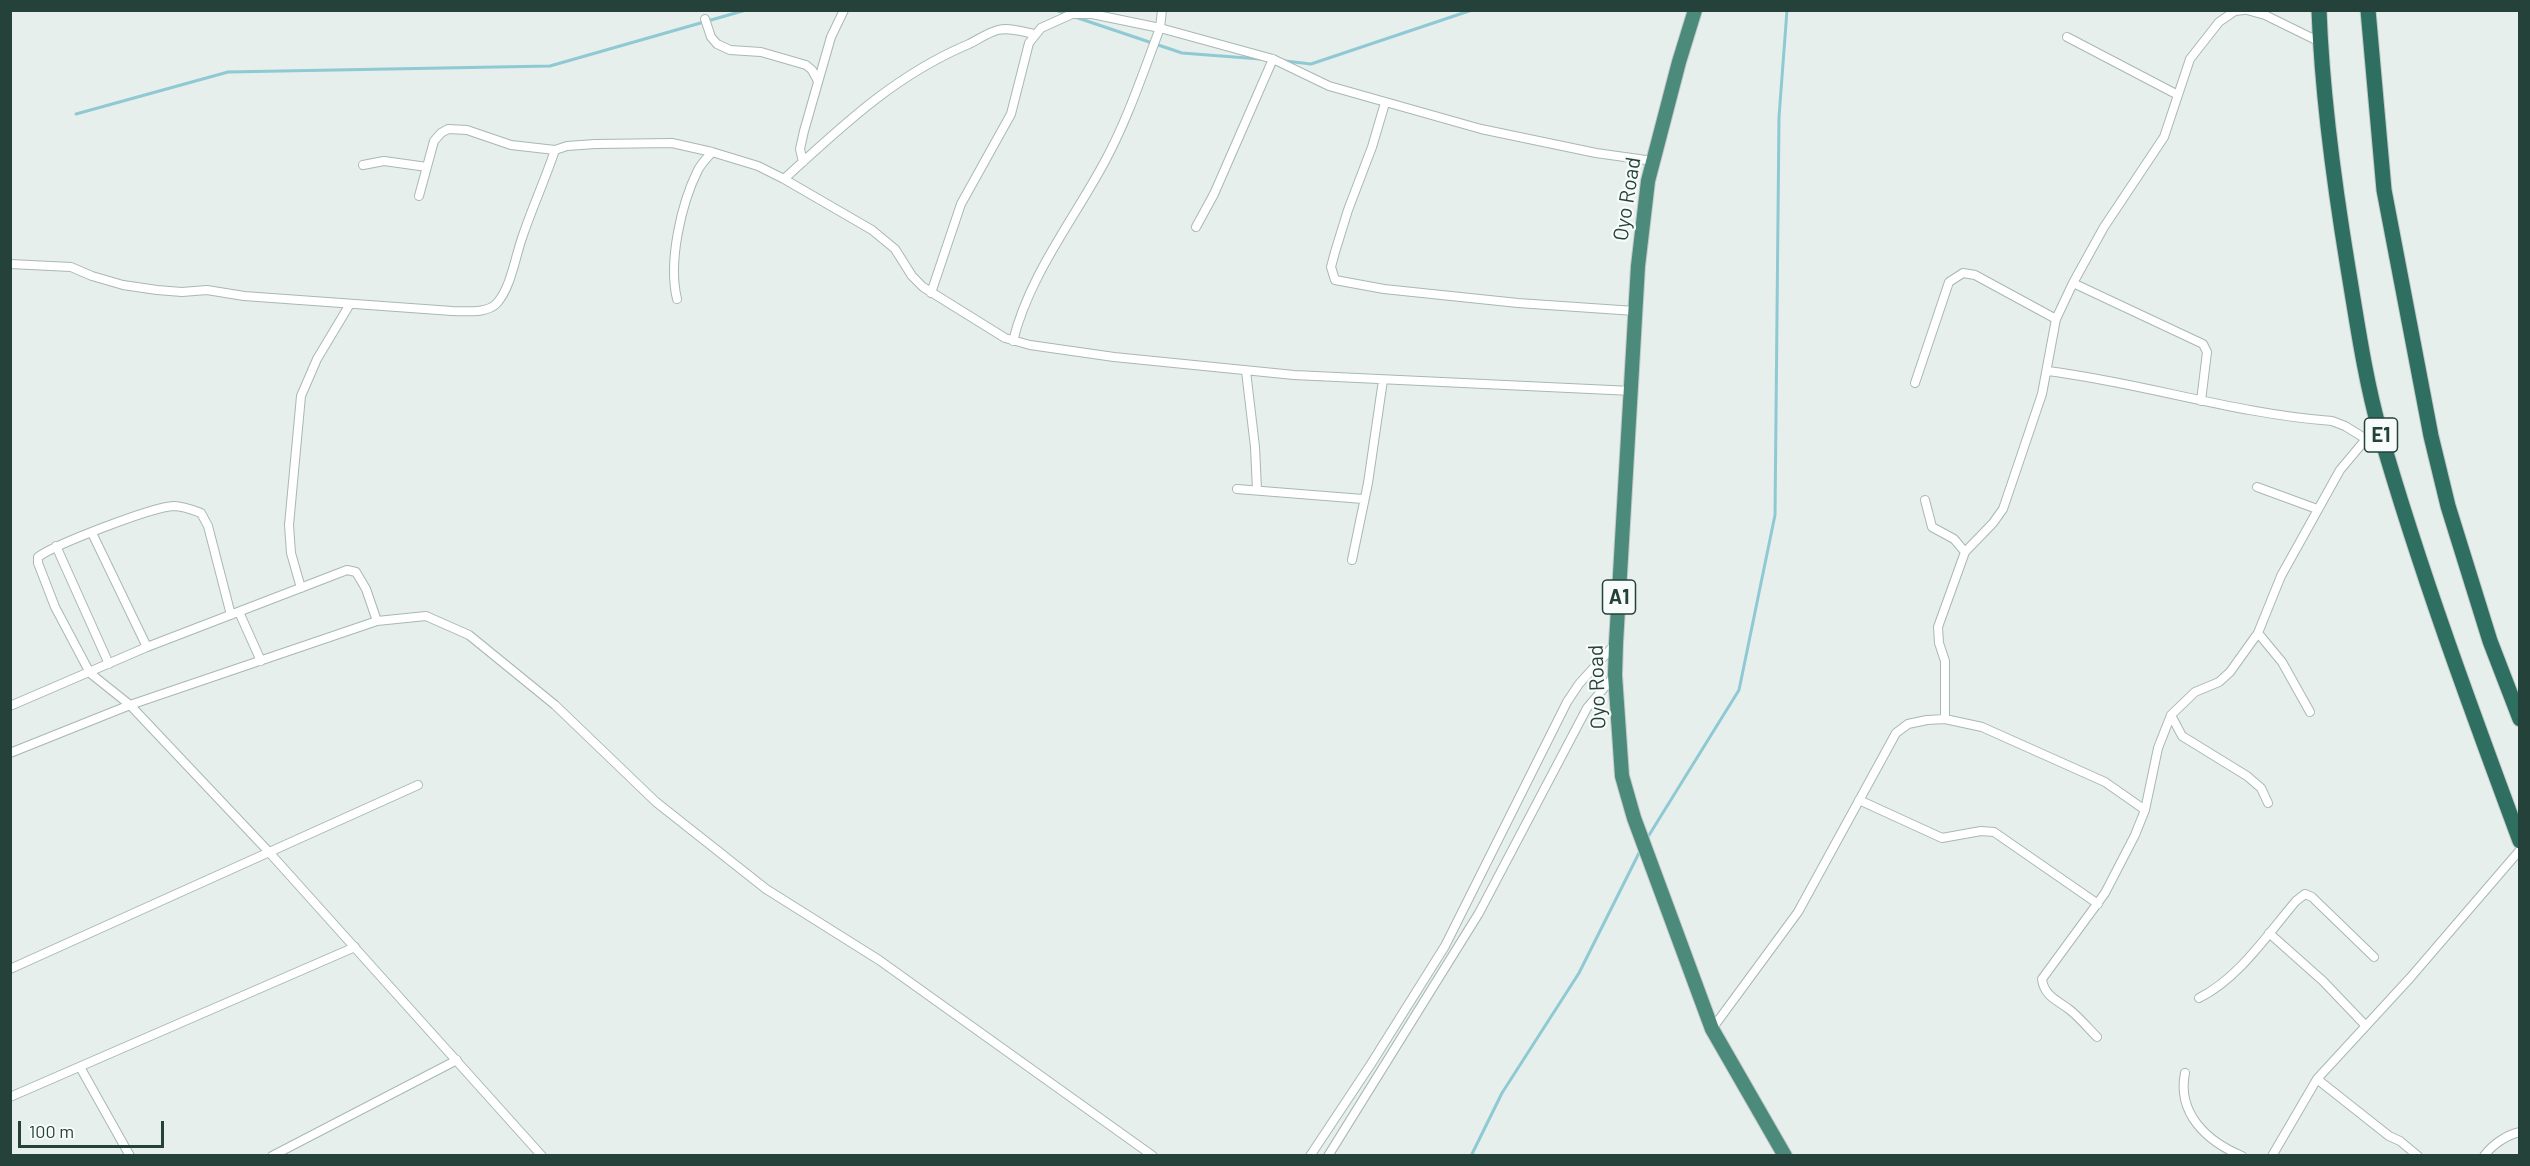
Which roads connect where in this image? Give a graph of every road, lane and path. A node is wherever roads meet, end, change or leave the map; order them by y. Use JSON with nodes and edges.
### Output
{"nodes":[{"id":1,"x":844,"y":10,"type":"edge"},
{"id":2,"x":1162,"y":10,"type":"edge"},
{"id":3,"x":1695,"y":10,"type":"edge"},
{"id":4,"x":2245,"y":10,"type":"edge"},
{"id":5,"x":2319,"y":10,"type":"edge"},
{"id":6,"x":2368,"y":10,"type":"edge"},
{"id":7,"x":2235,"y":11,"type":"edge"},
{"id":8,"x":705,"y":19,"type":"dead end"},
{"id":9,"x":1158,"y":33,"type":"junction"},
{"id":10,"x":1034,"y":34,"type":"junction"},
{"id":11,"x":2067,"y":38,"type":"dead end"},
{"id":12,"x":2320,"y":42,"type":"junction"},
{"id":13,"x":1273,"y":59,"type":"junction"},
{"id":14,"x":819,"y":81,"type":"junction"},
{"id":15,"x":2178,"y":95,"type":"junction"},
{"id":16,"x":1385,"y":103,"type":"junction"},
{"id":17,"x":555,"y":150,"type":"junction"},
{"id":18,"x":712,"y":152,"type":"junction"},
{"id":19,"x":1653,"y":161,"type":"junction"},
{"id":20,"x":802,"y":162,"type":"junction"},
{"id":21,"x":363,"y":165,"type":"dead end"},
{"id":22,"x":427,"y":167,"type":"junction"},
{"id":23,"x":784,"y":179,"type":"junction"},
{"id":24,"x":419,"y":196,"type":"dead end"},
{"id":25,"x":1196,"y":227,"type":"dead end"},
{"id":26,"x":10,"y":264,"type":"edge"},
{"id":27,"x":2073,"y":282,"type":"junction"},
{"id":28,"x":931,"y":293,"type":"junction"},
{"id":29,"x":677,"y":299,"type":"dead end"},
{"id":30,"x":350,"y":304,"type":"junction"},
{"id":31,"x":1635,"y":311,"type":"junction"},
{"id":32,"x":2056,"y":320,"type":"junction"},
{"id":33,"x":1013,"y":341,"type":"junction"},
{"id":34,"x":1246,"y":370,"type":"junction"},
{"id":35,"x":2048,"y":371,"type":"junction"},
{"id":36,"x":1383,"y":380,"type":"junction"},
{"id":37,"x":1915,"y":383,"type":"dead end"},
{"id":38,"x":1632,"y":392,"type":"junction"},
{"id":39,"x":2200,"y":402,"type":"junction"},
{"id":40,"x":2379,"y":430,"type":"junction"},
{"id":41,"x":2366,"y":439,"type":"junction"},
{"id":42,"x":2257,"y":487,"type":"dead end"},
{"id":43,"x":1237,"y":489,"type":"dead end"},
{"id":44,"x":1257,"y":490,"type":"junction"},
{"id":45,"x":1363,"y":499,"type":"junction"},
{"id":46,"x":1925,"y":500,"type":"dead end"},
{"id":47,"x":2317,"y":509,"type":"junction"},
{"id":48,"x":92,"y":532,"type":"junction"},
{"id":49,"x":56,"y":546,"type":"junction"},
{"id":50,"x":1965,"y":552,"type":"junction"},
{"id":51,"x":1352,"y":560,"type":"dead end"},
{"id":52,"x":301,"y":588,"type":"junction"},
{"id":53,"x":235,"y":613,"type":"junction"},
{"id":54,"x":377,"y":621,"type":"junction"},
{"id":55,"x":2258,"y":633,"type":"junction"},
{"id":56,"x":1616,"y":643,"type":"junction"},
{"id":57,"x":147,"y":647,"type":"junction"},
{"id":58,"x":261,"y":661,"type":"junction"},
{"id":59,"x":109,"y":664,"type":"junction"},
{"id":60,"x":90,"y":673,"type":"junction"},
{"id":61,"x":1615,"y":675,"type":"junction"},
{"id":62,"x":130,"y":705,"type":"junction"},
{"id":63,"x":10,"y":706,"type":"edge"},
{"id":64,"x":2310,"y":712,"type":"dead end"},
{"id":65,"x":2171,"y":715,"type":"junction"},
{"id":66,"x":1945,"y":719,"type":"junction"},
{"id":67,"x":2520,"y":719,"type":"edge"},
{"id":68,"x":10,"y":753,"type":"edge"},
{"id":69,"x":418,"y":785,"type":"dead end"},
{"id":70,"x":1859,"y":800,"type":"junction"},
{"id":71,"x":2268,"y":804,"type":"dead end"},
{"id":72,"x":2145,"y":810,"type":"junction"},
{"id":73,"x":2520,"y":841,"type":"edge"},
{"id":74,"x":2520,"y":850,"type":"edge"},
{"id":75,"x":268,"y":851,"type":"junction"},
{"id":76,"x":2098,"y":904,"type":"junction"},
{"id":77,"x":2269,"y":933,"type":"junction"},
{"id":78,"x":355,"y":947,"type":"junction"},
{"id":79,"x":2374,"y":957,"type":"dead end"},
{"id":80,"x":10,"y":969,"type":"edge"},
{"id":81,"x":2199,"y":998,"type":"dead end"},
{"id":82,"x":2365,"y":1025,"type":"junction"},
{"id":83,"x":1712,"y":1029,"type":"junction"},
{"id":84,"x":2097,"y":1037,"type":"dead end"},
{"id":85,"x":457,"y":1060,"type":"junction"},
{"id":86,"x":80,"y":1066,"type":"junction"},
{"id":87,"x":2185,"y":1073,"type":"dead end"},
{"id":88,"x":2317,"y":1079,"type":"junction"},
{"id":89,"x":10,"y":1097,"type":"edge"},
{"id":90,"x":2520,"y":1132,"type":"edge"},
{"id":91,"x":130,"y":1155,"type":"edge"},
{"id":92,"x":272,"y":1155,"type":"edge"},
{"id":93,"x":543,"y":1155,"type":"edge"},
{"id":94,"x":1153,"y":1155,"type":"edge"},
{"id":95,"x":1310,"y":1155,"type":"edge"},
{"id":96,"x":1328,"y":1155,"type":"edge"},
{"id":97,"x":1785,"y":1155,"type":"edge"},
{"id":98,"x":2242,"y":1155,"type":"edge"},
{"id":99,"x":2272,"y":1155,"type":"edge"},
{"id":100,"x":2418,"y":1155,"type":"edge"},
{"id":101,"x":2484,"y":1155,"type":"edge"}],
"edges":[{"from":1,"to":14,"type":"street"},
{"from":2,"to":9,"type":"street"},
{"from":3,"to":19,"type":"highway","name":"Oyo Road","number":"A1"},
{"from":4,"to":7,"type":"street"},
{"from":4,"to":12,"type":"street"},
{"from":5,"to":12,"type":"highway","number":"E1"},
{"from":6,"to":67,"type":"highway","number":"E1"},
{"from":7,"to":15,"type":"street"},
{"from":8,"to":14,"type":"street"},
{"from":9,"to":10,"type":"street"},
{"from":9,"to":13,"type":"street"},
{"from":9,"to":33,"type":"street"},
{"from":10,"to":20,"type":"street"},
{"from":10,"to":28,"type":"street"},
{"from":11,"to":15,"type":"street"},
{"from":12,"to":40,"type":"highway","number":"E1"},
{"from":13,"to":16,"type":"street"},
{"from":13,"to":25,"type":"street"},
{"from":14,"to":20,"type":"street"},
{"from":15,"to":27,"type":"street"},
{"from":16,"to":19,"type":"street"},
{"from":16,"to":31,"type":"street"},
{"from":17,"to":18,"type":"street"},
{"from":17,"to":22,"type":"street"},
{"from":17,"to":30,"type":"street"},
{"from":18,"to":23,"type":"street"},
{"from":18,"to":29,"type":"street"},
{"from":19,"to":31,"type":"highway","name":"Oyo Road","number":"A1"},
{"from":20,"to":23,"type":"street"},
{"from":21,"to":22,"type":"street"},
{"from":22,"to":24,"type":"street"},
{"from":23,"to":28,"type":"street"},
{"from":26,"to":30,"type":"street"},
{"from":27,"to":32,"type":"street"},
{"from":27,"to":39,"type":"street"},
{"from":28,"to":33,"type":"street"},
{"from":30,"to":52,"type":"street"},
{"from":31,"to":38,"type":"highway","name":"Oyo Road","number":"A1"},
{"from":32,"to":35,"type":"street"},
{"from":32,"to":37,"type":"street"},
{"from":33,"to":34,"type":"street"},
{"from":34,"to":36,"type":"street"},
{"from":34,"to":44,"type":"street"},
{"from":35,"to":39,"type":"street"},
{"from":35,"to":50,"type":"street"},
{"from":36,"to":38,"type":"street"},
{"from":36,"to":45,"type":"street"},
{"from":38,"to":56,"type":"highway","name":"Oyo Road","number":"A1"},
{"from":39,"to":41,"type":"street"},
{"from":40,"to":41,"type":"street"},
{"from":40,"to":73,"type":"highway","number":"E1"},
{"from":41,"to":47,"type":"street"},
{"from":42,"to":47,"type":"street"},
{"from":43,"to":44,"type":"street"},
{"from":44,"to":45,"type":"street"},
{"from":45,"to":51,"type":"street"},
{"from":46,"to":50,"type":"street"},
{"from":47,"to":55,"type":"street"},
{"from":48,"to":49,"type":"street"},
{"from":48,"to":53,"type":"street"},
{"from":48,"to":57,"type":"street"},
{"from":49,"to":59,"type":"street"},
{"from":49,"to":60,"type":"street"},
{"from":50,"to":66,"type":"street"},
{"from":52,"to":53,"type":"street"},
{"from":52,"to":54,"type":"street"},
{"from":53,"to":57,"type":"street"},
{"from":53,"to":58,"type":"street"},
{"from":54,"to":58,"type":"street"},
{"from":54,"to":94,"type":"street"},
{"from":55,"to":64,"type":"street"},
{"from":55,"to":65,"type":"street"},
{"from":56,"to":61,"type":"highway","name":"Oyo Road","number":"A1"},
{"from":56,"to":95,"type":"street"},
{"from":57,"to":59,"type":"street"},
{"from":58,"to":62,"type":"street"},
{"from":59,"to":60,"type":"street"},
{"from":60,"to":62,"type":"street"},
{"from":60,"to":63,"type":"street"},
{"from":61,"to":83,"type":"highway","name":"Oyo Road","number":"A1"},
{"from":61,"to":96,"type":"street"},
{"from":62,"to":68,"type":"street"},
{"from":62,"to":75,"type":"street"},
{"from":65,"to":71,"type":"street"},
{"from":65,"to":72,"type":"street"},
{"from":66,"to":70,"type":"street"},
{"from":66,"to":72,"type":"street"},
{"from":69,"to":75,"type":"street"},
{"from":70,"to":76,"type":"street"},
{"from":70,"to":83,"type":"street"},
{"from":72,"to":76,"type":"street"},
{"from":74,"to":82,"type":"street"},
{"from":75,"to":78,"type":"street"},
{"from":75,"to":80,"type":"street"},
{"from":76,"to":84,"type":"street"},
{"from":77,"to":79,"type":"street"},
{"from":77,"to":81,"type":"street"},
{"from":77,"to":82,"type":"street"},
{"from":78,"to":85,"type":"street"},
{"from":78,"to":86,"type":"street"},
{"from":82,"to":88,"type":"street"},
{"from":83,"to":97,"type":"highway","name":"Oyo Road","number":"A1"},
{"from":85,"to":92,"type":"street"},
{"from":85,"to":93,"type":"street"},
{"from":86,"to":89,"type":"street"},
{"from":86,"to":91,"type":"street"},
{"from":87,"to":98,"type":"street"},
{"from":88,"to":99,"type":"street"},
{"from":88,"to":100,"type":"street"},
{"from":90,"to":101,"type":"street"}]}
